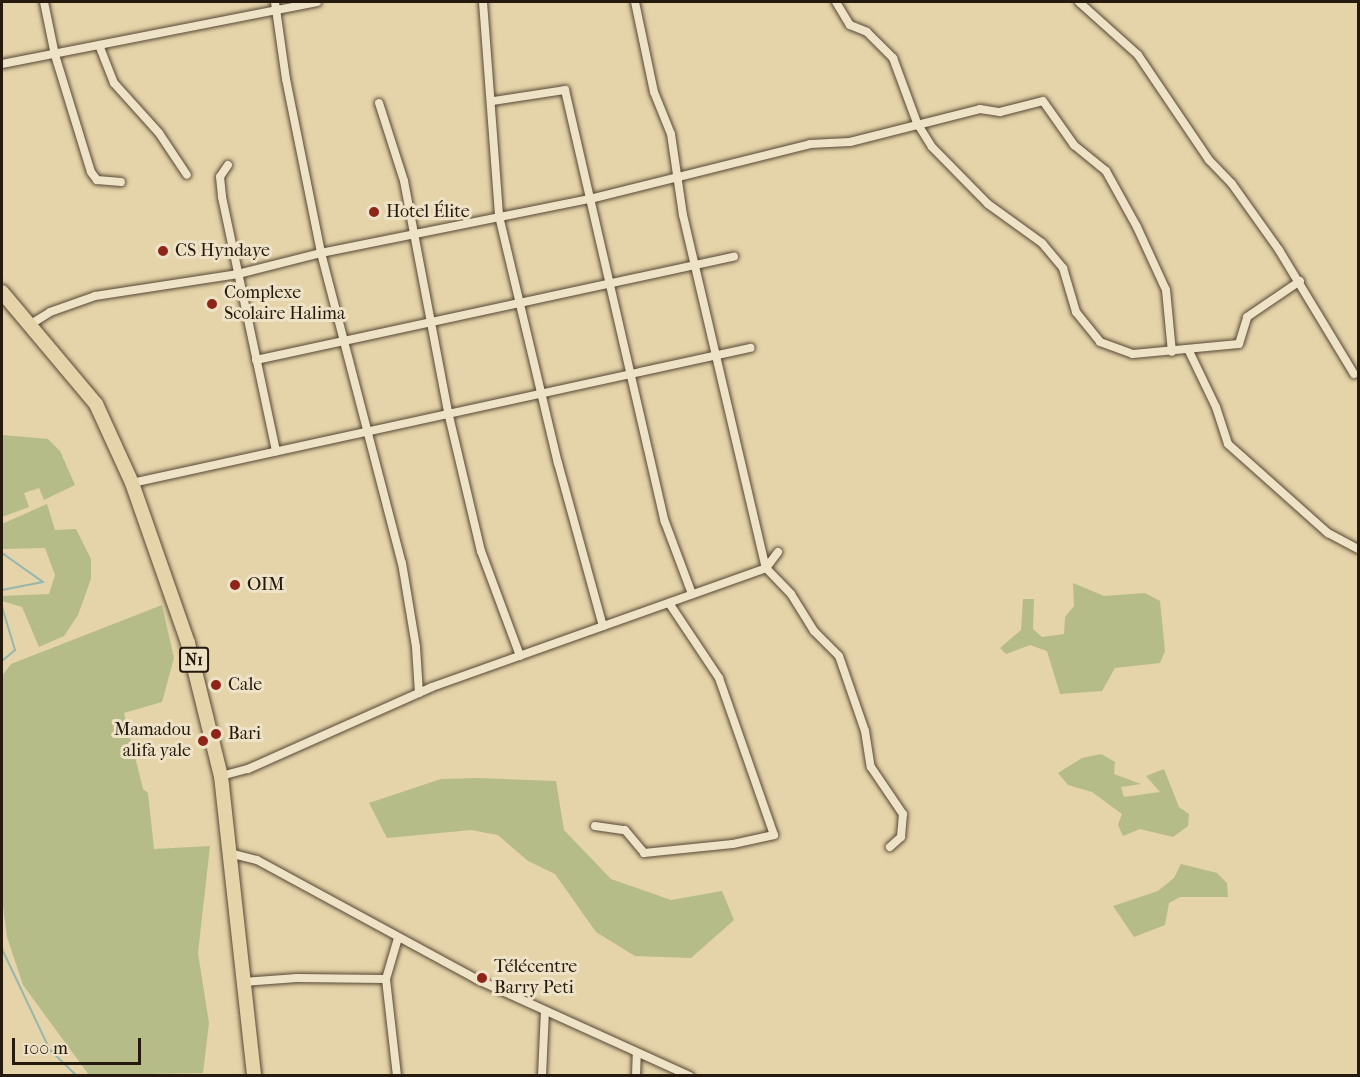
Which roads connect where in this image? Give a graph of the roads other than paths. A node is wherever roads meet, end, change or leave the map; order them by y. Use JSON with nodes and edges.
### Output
{"nodes":[{"id":1,"x":44,"y":2,"type":"edge"},
{"id":2,"x":317,"y":2,"type":"edge"},
{"id":3,"x":483,"y":2,"type":"edge"},
{"id":4,"x":635,"y":2,"type":"edge"},
{"id":5,"x":836,"y":2,"type":"edge"},
{"id":6,"x":1079,"y":2,"type":"edge"},
{"id":7,"x":275,"y":5,"type":"edge"},
{"id":8,"x":99,"y":45,"type":"junction"},
{"id":9,"x":55,"y":55,"type":"junction"},
{"id":10,"x":2,"y":64,"type":"edge"},
{"id":11,"x":493,"y":101,"type":"junction"},
{"id":12,"x":380,"y":103,"type":"dead end"},
{"id":13,"x":917,"y":123,"type":"junction"},
{"id":14,"x":228,"y":165,"type":"dead end"},
{"id":15,"x":188,"y":175,"type":"dead end"},
{"id":16,"x":678,"y":179,"type":"junction"},
{"id":17,"x":121,"y":182,"type":"dead end"},
{"id":18,"x":590,"y":199,"type":"junction"},
{"id":19,"x":499,"y":216,"type":"junction"},
{"id":20,"x":415,"y":234,"type":"junction"},
{"id":21,"x":321,"y":253,"type":"junction"},
{"id":22,"x":734,"y":257,"type":"dead end"},
{"id":23,"x":695,"y":262,"type":"junction"},
{"id":24,"x":238,"y":274,"type":"junction"},
{"id":25,"x":1300,"y":281,"type":"junction"},
{"id":26,"x":609,"y":283,"type":"junction"},
{"id":27,"x":2,"y":292,"type":"edge"},
{"id":28,"x":521,"y":304,"type":"junction"},
{"id":29,"x":32,"y":324,"type":"junction"},
{"id":30,"x":434,"y":324,"type":"junction"},
{"id":31,"x":343,"y":342,"type":"junction"},
{"id":32,"x":750,"y":348,"type":"dead end"},
{"id":33,"x":1189,"y":351,"type":"junction"},
{"id":34,"x":1172,"y":352,"type":"junction"},
{"id":35,"x":718,"y":355,"type":"junction"},
{"id":36,"x":256,"y":360,"type":"junction"},
{"id":37,"x":629,"y":373,"type":"junction"},
{"id":38,"x":1354,"y":374,"type":"dead end"},
{"id":39,"x":544,"y":392,"type":"junction"},
{"id":40,"x":448,"y":416,"type":"junction"},
{"id":41,"x":366,"y":433,"type":"junction"},
{"id":42,"x":276,"y":451,"type":"junction"},
{"id":43,"x":132,"y":483,"type":"junction"},
{"id":44,"x":1359,"y":549,"type":"edge"},
{"id":45,"x":778,"y":552,"type":"dead end"},
{"id":46,"x":766,"y":568,"type":"junction"},
{"id":47,"x":692,"y":594,"type":"junction"},
{"id":48,"x":669,"y":603,"type":"junction"},
{"id":49,"x":603,"y":626,"type":"junction"},
{"id":50,"x":520,"y":656,"type":"junction"},
{"id":51,"x":419,"y":693,"type":"junction"},
{"id":52,"x":221,"y":777,"type":"junction"},
{"id":53,"x":595,"y":826,"type":"dead end"},
{"id":54,"x":890,"y":847,"type":"dead end"},
{"id":55,"x":229,"y":853,"type":"junction"},
{"id":56,"x":398,"y":938,"type":"junction"},
{"id":57,"x":386,"y":980,"type":"junction"},
{"id":58,"x":243,"y":982,"type":"junction"},
{"id":59,"x":545,"y":1011,"type":"junction"},
{"id":60,"x":637,"y":1053,"type":"junction"},
{"id":61,"x":254,"y":1076,"type":"edge"},
{"id":62,"x":397,"y":1076,"type":"edge"},
{"id":63,"x":542,"y":1076,"type":"edge"},
{"id":64,"x":636,"y":1076,"type":"edge"},
{"id":65,"x":690,"y":1076,"type":"edge"}],
"edges":[{"from":1,"to":9,"type":"street"},
{"from":2,"to":7,"type":"street"},
{"from":3,"to":11,"type":"street"},
{"from":4,"to":16,"type":"street"},
{"from":5,"to":13,"type":"street"},
{"from":6,"to":25,"type":"street"},
{"from":7,"to":8,"type":"street"},
{"from":7,"to":21,"type":"street"},
{"from":8,"to":9,"type":"street"},
{"from":8,"to":15,"type":"street"},
{"from":9,"to":10,"type":"street"},
{"from":9,"to":17,"type":"street"},
{"from":11,"to":18,"type":"street"},
{"from":11,"to":19,"type":"street"},
{"from":12,"to":20,"type":"street"},
{"from":13,"to":16,"type":"street"},
{"from":13,"to":34,"type":"street"},
{"from":13,"to":34,"type":"street"},
{"from":14,"to":24,"type":"street"},
{"from":16,"to":18,"type":"street"},
{"from":16,"to":23,"type":"street"},
{"from":18,"to":19,"type":"street"},
{"from":18,"to":26,"type":"street"},
{"from":19,"to":20,"type":"street"},
{"from":19,"to":28,"type":"street"},
{"from":20,"to":21,"type":"street"},
{"from":20,"to":30,"type":"street"},
{"from":21,"to":24,"type":"street"},
{"from":21,"to":31,"type":"street"},
{"from":22,"to":23,"type":"street"},
{"from":23,"to":26,"type":"street"},
{"from":23,"to":35,"type":"street"},
{"from":24,"to":29,"type":"street"},
{"from":24,"to":36,"type":"street"},
{"from":25,"to":33,"type":"street"},
{"from":25,"to":38,"type":"street"},
{"from":26,"to":28,"type":"street"},
{"from":26,"to":37,"type":"street"},
{"from":27,"to":29,"type":"highway","number":"N1"},
{"from":28,"to":30,"type":"street"},
{"from":28,"to":39,"type":"street"},
{"from":29,"to":43,"type":"highway","number":"N1"},
{"from":30,"to":31,"type":"street"},
{"from":30,"to":40,"type":"street"},
{"from":31,"to":36,"type":"street"},
{"from":31,"to":41,"type":"street"},
{"from":32,"to":35,"type":"street"},
{"from":33,"to":34,"type":"street"},
{"from":33,"to":44,"type":"street"},
{"from":35,"to":37,"type":"street"},
{"from":35,"to":46,"type":"street"},
{"from":36,"to":42,"type":"street"},
{"from":37,"to":39,"type":"street"},
{"from":37,"to":47,"type":"street"},
{"from":39,"to":40,"type":"street"},
{"from":39,"to":49,"type":"street"},
{"from":40,"to":41,"type":"street"},
{"from":40,"to":50,"type":"street"},
{"from":41,"to":42,"type":"street"},
{"from":41,"to":51,"type":"street"},
{"from":42,"to":43,"type":"street"},
{"from":43,"to":52,"type":"highway","number":"N1"},
{"from":45,"to":46,"type":"street"},
{"from":46,"to":47,"type":"street"},
{"from":46,"to":54,"type":"street"},
{"from":47,"to":48,"type":"street"},
{"from":48,"to":49,"type":"street"},
{"from":48,"to":53,"type":"street"},
{"from":49,"to":50,"type":"street"},
{"from":50,"to":51,"type":"street"},
{"from":51,"to":52,"type":"street"},
{"from":52,"to":55,"type":"highway","number":"N1"},
{"from":55,"to":56,"type":"street"},
{"from":55,"to":58,"type":"highway","number":"N1"},
{"from":56,"to":57,"type":"street"},
{"from":56,"to":59,"type":"street"},
{"from":57,"to":58,"type":"street"},
{"from":57,"to":62,"type":"street"},
{"from":58,"to":61,"type":"highway","number":"N1"},
{"from":59,"to":60,"type":"street"},
{"from":59,"to":63,"type":"street"},
{"from":60,"to":64,"type":"street"},
{"from":60,"to":65,"type":"street"}]}
